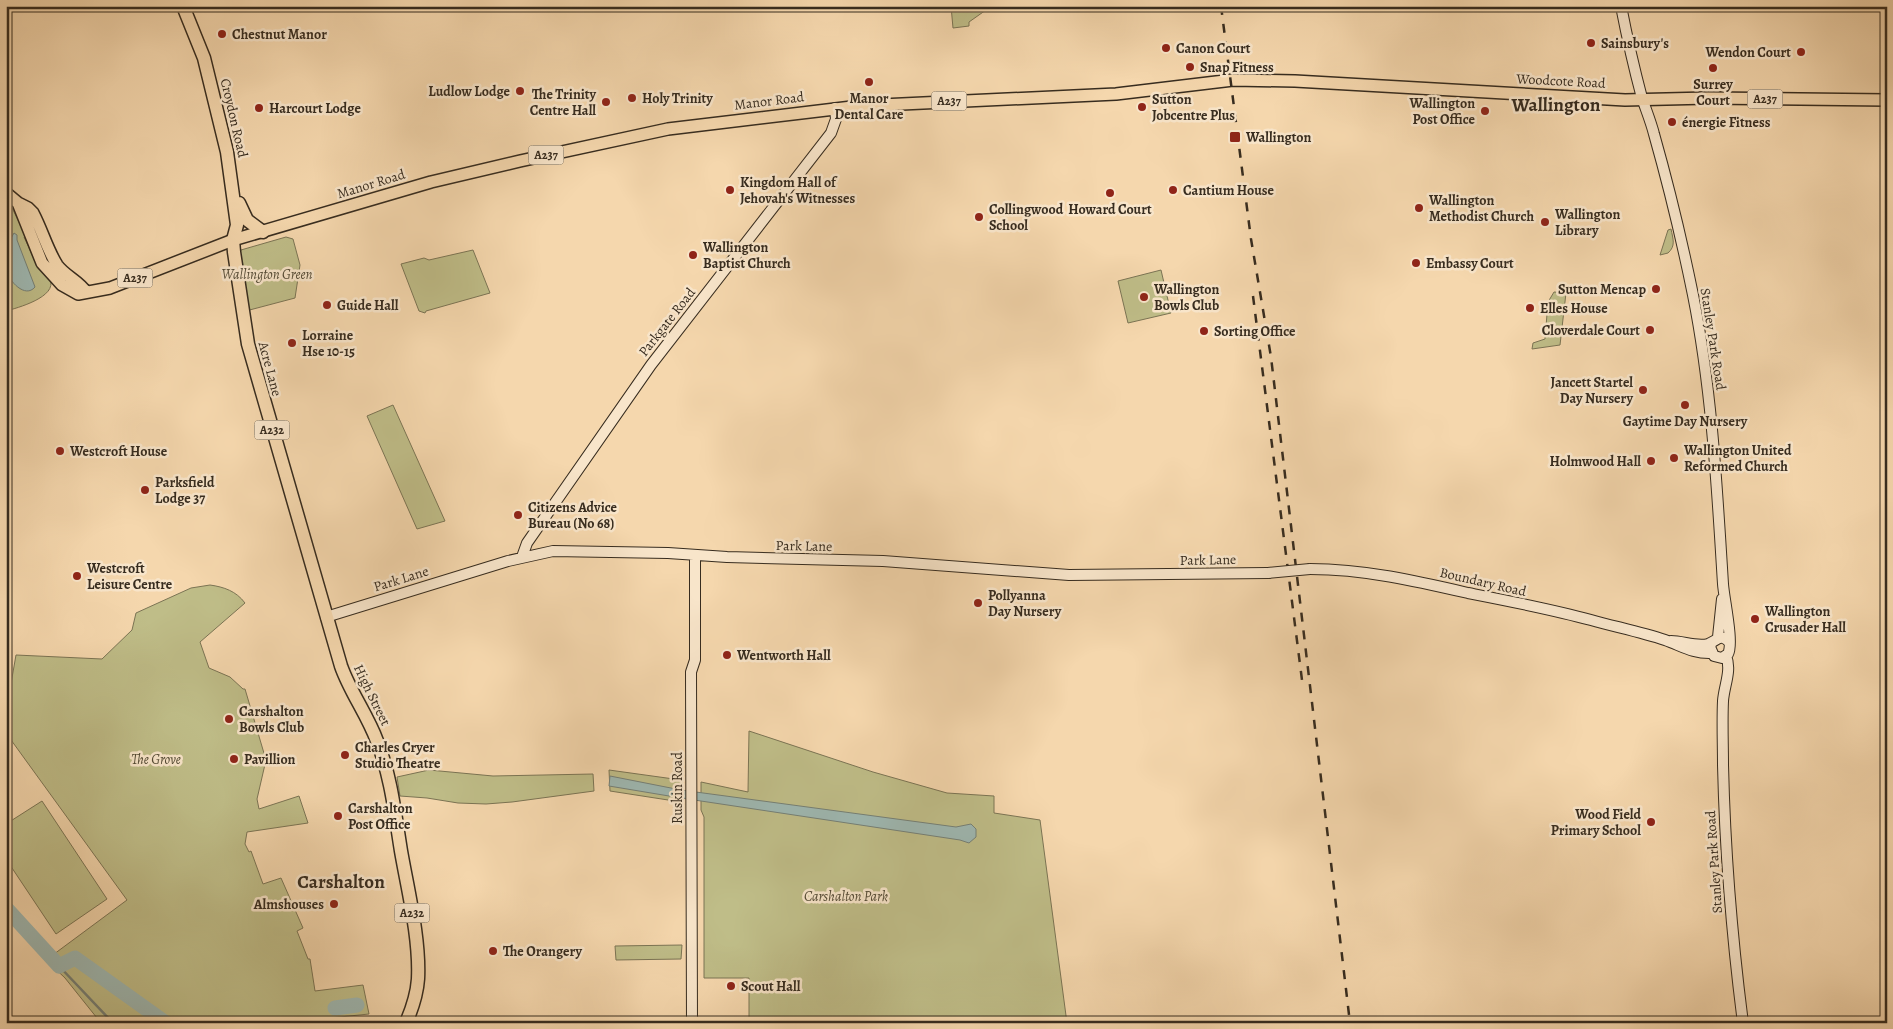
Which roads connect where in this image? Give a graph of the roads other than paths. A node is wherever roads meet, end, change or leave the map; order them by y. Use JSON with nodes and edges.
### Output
{"nodes":[{"id":1,"x":183,"y":6,"type":"edge"},
{"id":2,"x":1621,"y":6,"type":"edge"},
{"id":3,"x":1233,"y":80,"type":"joint"},
{"id":4,"x":1642,"y":100,"type":"junction"},
{"id":5,"x":1887,"y":100,"type":"edge"},
{"id":6,"x":835,"y":108,"type":"junction"},
{"id":7,"x":6,"y":193,"type":"edge"},
{"id":8,"x":234,"y":196,"type":"junction"},
{"id":9,"x":18,"y":203,"type":"junction"},
{"id":10,"x":263,"y":232,"type":"junction"},
{"id":11,"x":233,"y":240,"type":"junction"},
{"id":12,"x":86,"y":292,"type":"junction"},
{"id":13,"x":695,"y":554,"type":"junction"},
{"id":14,"x":522,"y":557,"type":"junction"},
{"id":15,"x":1291,"y":571,"type":"joint"},
{"id":16,"x":1723,"y":589,"type":"junction"},
{"id":17,"x":326,"y":617,"type":"junction"},
{"id":18,"x":1665,"y":640,"type":"junction"},
{"id":19,"x":1715,"y":640,"type":"junction"},
{"id":20,"x":1729,"y":642,"type":"junction"},
{"id":21,"x":1718,"y":656,"type":"junction"},
{"id":22,"x":406,"y":1023,"type":"edge"},
{"id":23,"x":692,"y":1023,"type":"edge"},
{"id":24,"x":1743,"y":1023,"type":"edge"}],
"edges":[{"from":1,"to":8,"type":"highway","name":"Croydon Road","number":"A232"},
{"from":2,"to":4,"type":"main road","name":"Stanley Park Road"},
{"from":3,"to":4,"type":"main road","name":"Woodcote Road","number":"A237"},
{"from":3,"to":6,"type":"main road","name":"Manor Road","number":"A237"},
{"from":4,"to":5,"type":"main road","name":"Woodcote Road","number":"A237"},
{"from":4,"to":16,"type":"main road","name":"Stanley Park Road"},
{"from":6,"to":10,"type":"main road","name":"Manor Road","number":"A237"},
{"from":6,"to":14,"type":"main road","name":"Parkgate Road"},
{"from":7,"to":9,"type":"main road","number":"A237"},
{"from":8,"to":10,"type":"highway"},
{"from":8,"to":11,"type":"highway","name":"Croydon Road","number":"A232"},
{"from":9,"to":12,"type":"main road","number":"A237"},
{"from":9,"to":12,"type":"main road","number":"A237"},
{"from":10,"to":11,"type":"main road","name":"Manor Road","number":"A237"},
{"from":11,"to":12,"type":"main road","number":"A237"},
{"from":11,"to":17,"type":"highway","name":"Acre Lane","number":"A232"},
{"from":13,"to":14,"type":"main road","name":"Park Lane"},
{"from":13,"to":15,"type":"main road","name":"Park Lane","bridge":true},
{"from":13,"to":23,"type":"main road","name":"Ruskin Road"},
{"from":14,"to":17,"type":"main road","name":"Park Lane"},
{"from":15,"to":18,"type":"main road","name":"Boundary Road","bridge":true},
{"from":16,"to":19,"type":"main road","name":"Stanley Park Road"},
{"from":16,"to":20,"type":"main road","name":"Stanley Park Road"},
{"from":17,"to":22,"type":"highway","name":"High Street","number":"A232"},
{"from":18,"to":19,"type":"main road","name":"Boundary Road"},
{"from":18,"to":21,"type":"main road","name":"Boundary Road"},
{"from":19,"to":20,"type":"main road"},
{"from":19,"to":21,"type":"main road","name":"Stanley Park Road"},
{"from":20,"to":21,"type":"main road","name":"Stanley Park Road"},
{"from":21,"to":24,"type":"main road","name":"Stanley Park Road"}]}
